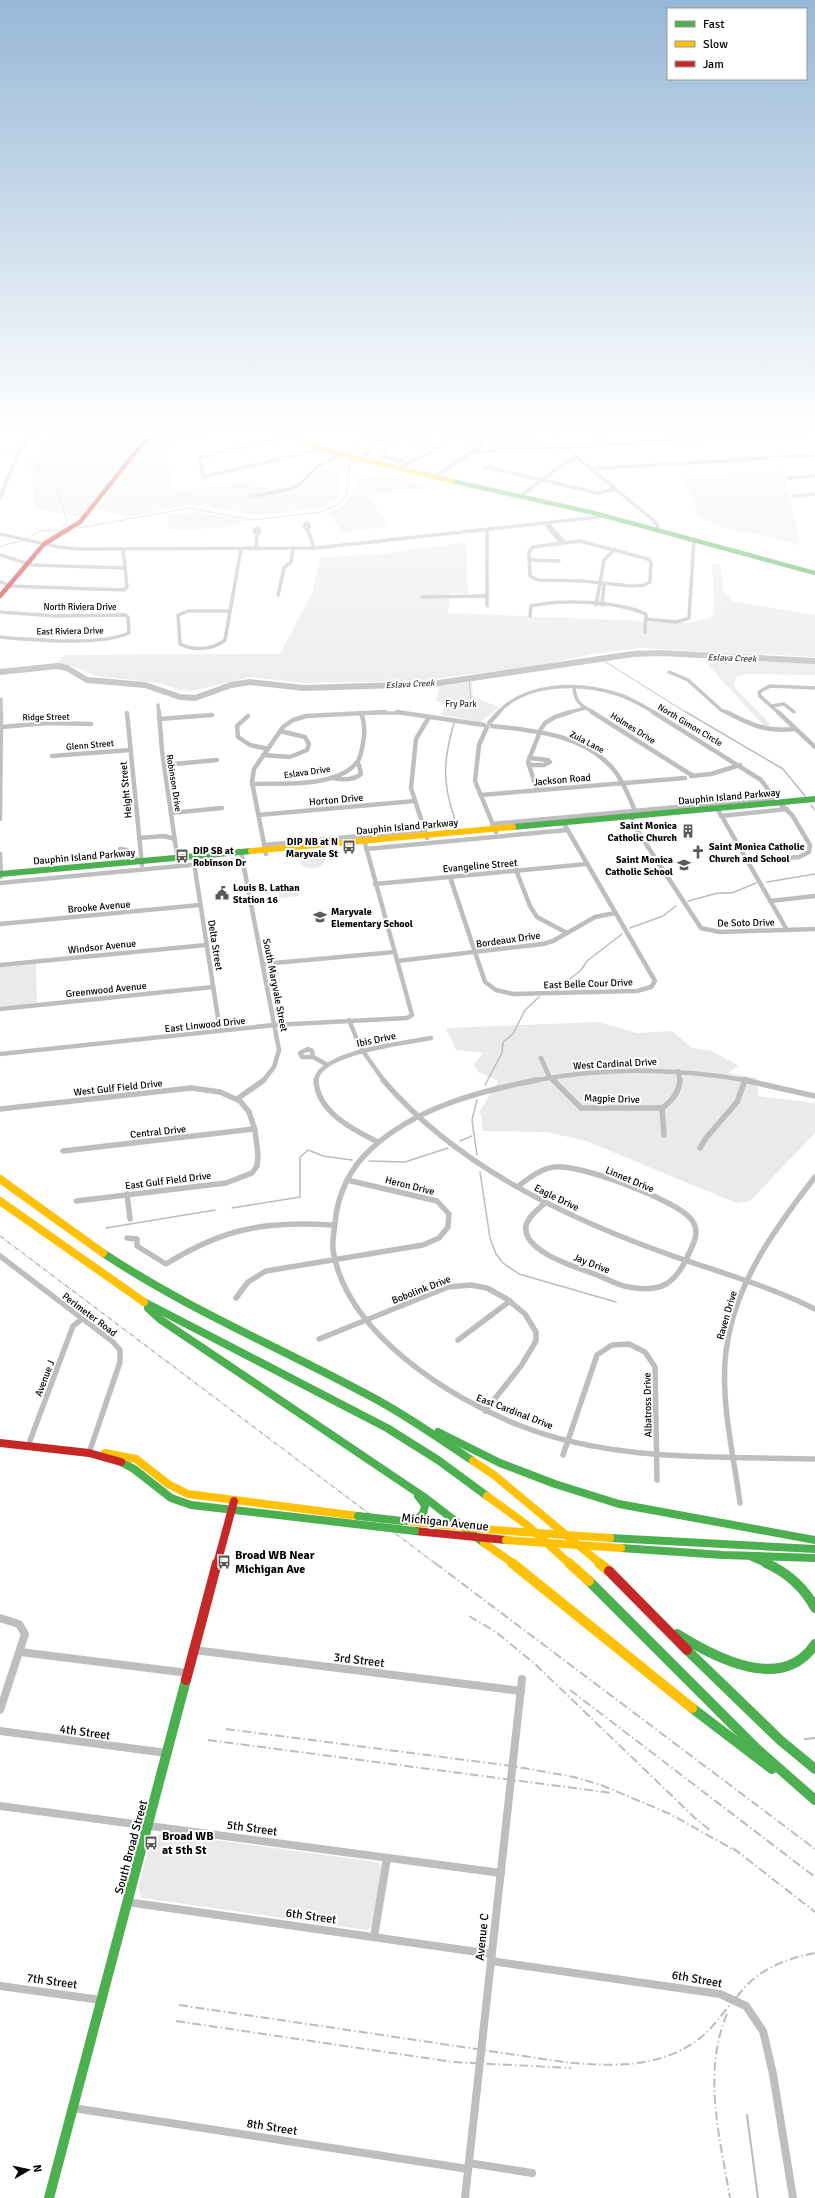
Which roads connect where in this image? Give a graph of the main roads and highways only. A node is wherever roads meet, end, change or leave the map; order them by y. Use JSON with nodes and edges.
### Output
{"nodes":[{"id":1,"x":58,"y":536,"type":"edge"},
{"id":2,"x":685,"y":536,"type":"edge"},
{"id":3,"x":815,"y":573,"type":"edge"},
{"id":4,"x":0,"y":596,"type":"edge"},
{"id":5,"x":815,"y":799,"type":"edge"},
{"id":6,"x":815,"y":802,"type":"edge"},
{"id":7,"x":781,"y":804,"type":"junction"},
{"id":8,"x":0,"y":877,"type":"edge"},
{"id":9,"x":0,"y":1178,"type":"edge"},
{"id":10,"x":0,"y":1201,"type":"edge"},
{"id":11,"x":138,"y":1299,"type":"junction"},
{"id":12,"x":416,"y":1423,"type":"junction"},
{"id":13,"x":0,"y":1443,"type":"edge"},
{"id":14,"x":355,"y":1450,"type":"junction"},
{"id":15,"x":89,"y":1453,"type":"junction"},
{"id":16,"x":234,"y":1501,"type":"junction"},
{"id":17,"x":232,"y":1510,"type":"junction"},
{"id":18,"x":405,"y":1521,"type":"junction"},
{"id":19,"x":462,"y":1527,"type":"junction"},
{"id":20,"x":474,"y":1536,"type":"junction"},
{"id":21,"x":815,"y":1540,"type":"edge"},
{"id":22,"x":815,"y":1549,"type":"edge"},
{"id":23,"x":750,"y":1556,"type":"junction"},
{"id":24,"x":815,"y":1558,"type":"edge"},
{"id":25,"x":815,"y":1608,"type":"edge"},
{"id":26,"x":666,"y":1626,"type":"junction"},
{"id":27,"x":815,"y":1644,"type":"edge"},
{"id":28,"x":815,"y":1769,"type":"edge"},
{"id":29,"x":812,"y":1798,"type":"edge"},
{"id":30,"x":49,"y":2198,"type":"edge"}],
"edges":[{"from":1,"to":4,"type":"main road"},
{"from":2,"to":3,"type":"main road"},
{"from":5,"to":7,"type":"main road","name":"Dauphin Island Parkway"},
{"from":6,"to":7,"type":"main road","name":"Dauphin Island Parkway"},
{"from":7,"to":8,"type":"main road","name":"Dauphin Island Parkway"},
{"from":9,"to":12,"type":"main road"},
{"from":10,"to":11,"type":"main road"},
{"from":11,"to":14,"type":"main road"},
{"from":11,"to":29,"type":"main road"},
{"from":12,"to":21,"type":"main road"},
{"from":12,"to":26,"type":"main road"},
{"from":13,"to":15,"type":"main road","name":"Michigan Avenue"},
{"from":14,"to":18,"type":"main road"},
{"from":14,"to":19,"type":"main road"},
{"from":15,"to":16,"type":"main road","name":"Michigan Avenue"},
{"from":15,"to":17,"type":"main road","name":"Michigan Avenue"},
{"from":16,"to":17,"type":"main road","name":"South Broad Street"},
{"from":16,"to":18,"type":"main road","name":"Michigan Avenue","bridge":true},
{"from":17,"to":20,"type":"main road","name":"Michigan Avenue","bridge":true},
{"from":17,"to":30,"type":"main road","name":"South Broad Street"},
{"from":18,"to":19,"type":"main road","name":"Michigan Avenue"},
{"from":19,"to":20,"type":"main road"},
{"from":19,"to":22,"type":"main road","name":"Michigan Avenue","bridge":true},
{"from":20,"to":23,"type":"main road","name":"Michigan Avenue","bridge":true},
{"from":20,"to":29,"type":"main road"},
{"from":23,"to":24,"type":"main road","name":"Michigan Avenue"},
{"from":23,"to":25,"type":"main road"},
{"from":26,"to":27,"type":"main road"},
{"from":26,"to":28,"type":"main road"}]}
